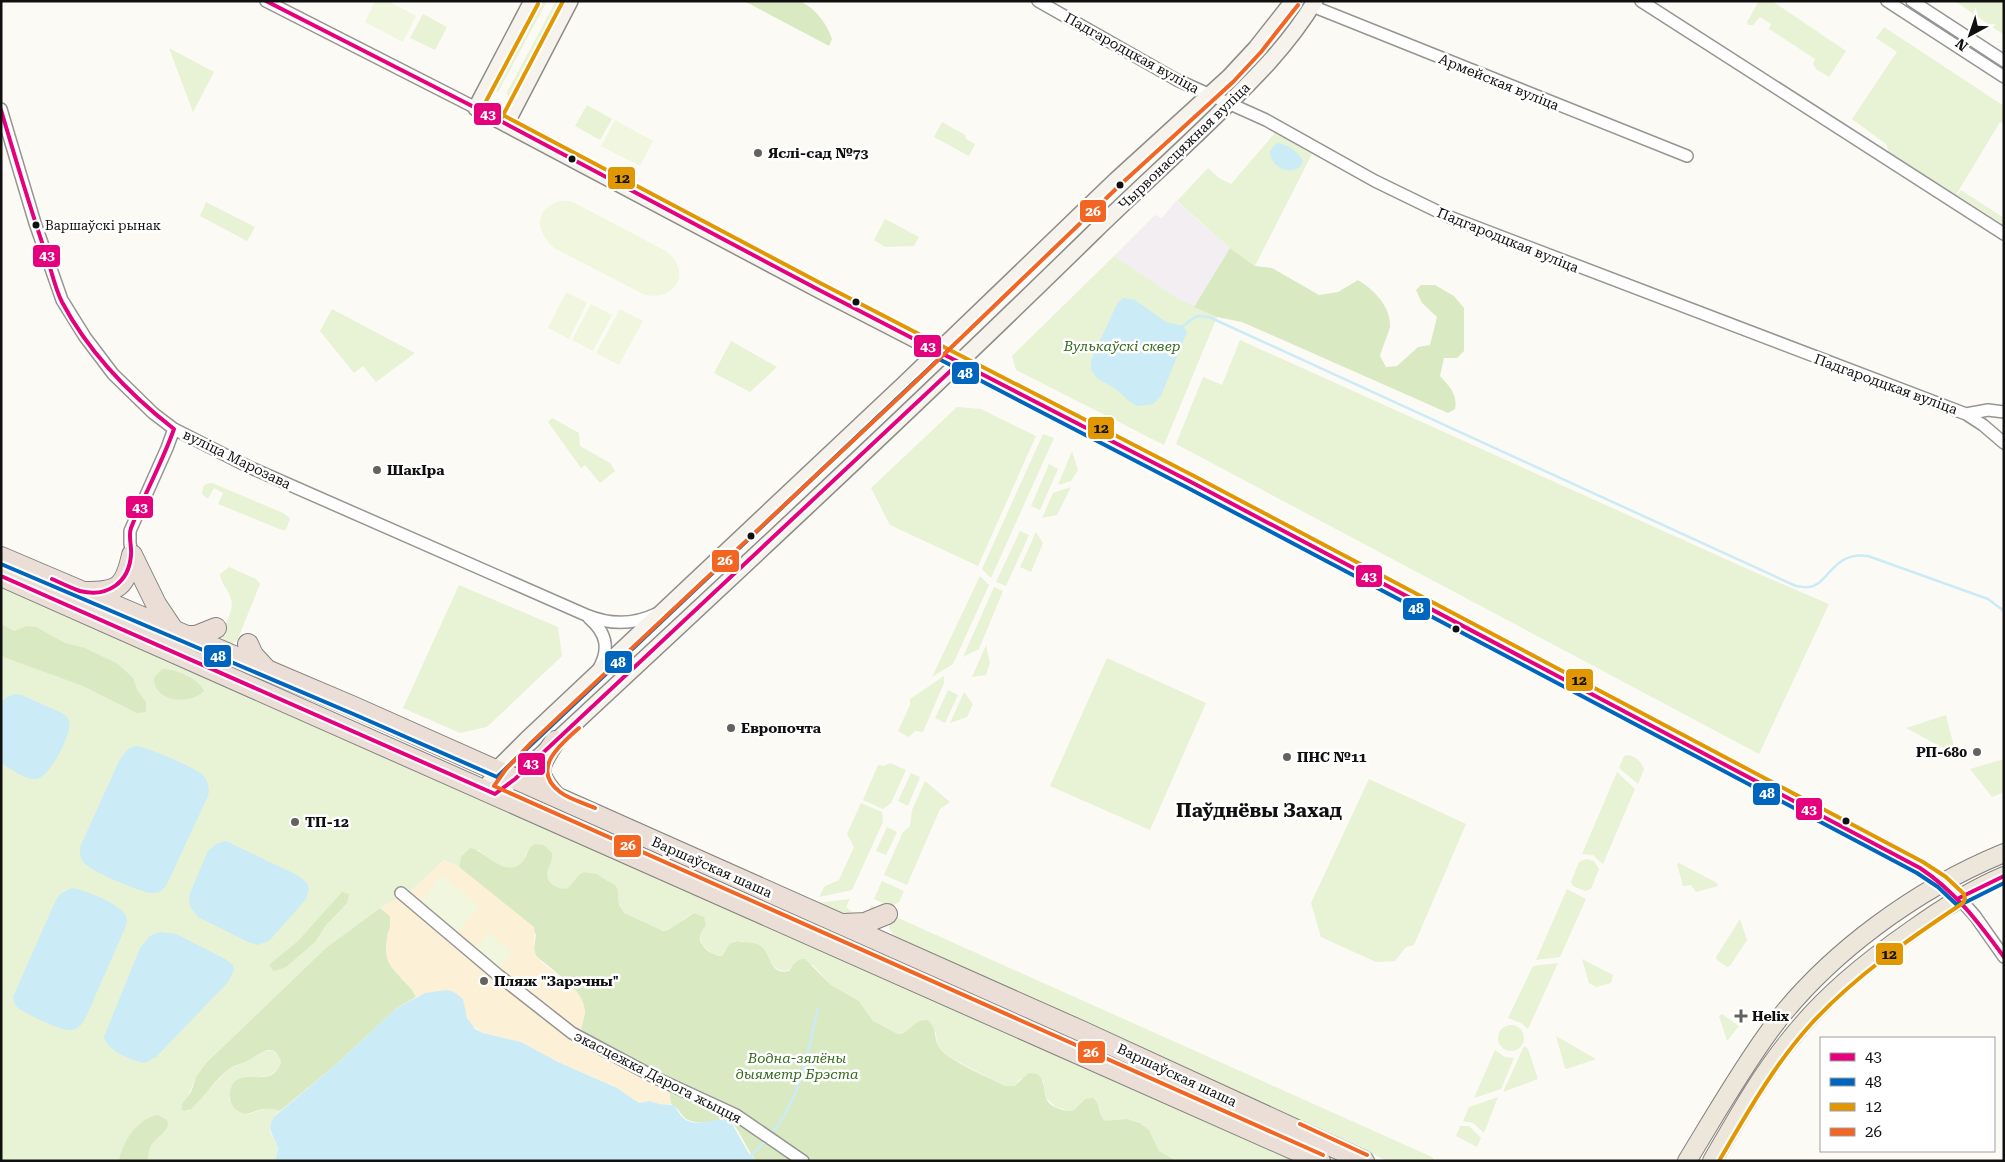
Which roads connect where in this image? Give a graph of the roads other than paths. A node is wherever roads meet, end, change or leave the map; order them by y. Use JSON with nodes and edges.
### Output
{"nodes":[{"id":1,"x":266,"y":1,"type":"edge"},
{"id":2,"x":532,"y":1,"type":"edge"},
{"id":3,"x":570,"y":1,"type":"edge"},
{"id":4,"x":1038,"y":1,"type":"edge"},
{"id":5,"x":1293,"y":1,"type":"edge"},
{"id":6,"x":1640,"y":1,"type":"edge"},
{"id":7,"x":1887,"y":1,"type":"edge"},
{"id":8,"x":1912,"y":1,"type":"edge"},
{"id":9,"x":1314,"y":4,"type":"edge"},
{"id":10,"x":1958,"y":30,"type":"junction"},
{"id":11,"x":1950,"y":42,"type":"junction"},
{"id":12,"x":1991,"y":53,"type":"junction"},
{"id":13,"x":2004,"y":61,"type":"edge"},
{"id":14,"x":1984,"y":64,"type":"junction"},
{"id":15,"x":2004,"y":77,"type":"edge"},
{"id":16,"x":1210,"y":95,"type":"junction"},
{"id":17,"x":1229,"y":103,"type":"junction"},
{"id":18,"x":476,"y":108,"type":"junction"},
{"id":19,"x":1,"y":109,"type":"edge"},
{"id":20,"x":506,"y":124,"type":"junction"},
{"id":21,"x":1687,"y":156,"type":"dead end"},
{"id":22,"x":2004,"y":234,"type":"edge"},
{"id":23,"x":938,"y":351,"type":"junction"},
{"id":24,"x":960,"y":362,"type":"junction"},
{"id":25,"x":2004,"y":412,"type":"edge"},
{"id":26,"x":1966,"y":414,"type":"junction"},
{"id":27,"x":174,"y":429,"type":"junction"},
{"id":28,"x":2004,"y":443,"type":"edge"},
{"id":29,"x":132,"y":555,"type":"junction"},
{"id":30,"x":1,"y":557,"type":"edge"},
{"id":31,"x":1,"y":576,"type":"edge"},
{"id":32,"x":83,"y":592,"type":"junction"},
{"id":33,"x":666,"y":609,"type":"junction"},
{"id":34,"x":586,"y":615,"type":"junction"},
{"id":35,"x":216,"y":628,"type":"dead end"},
{"id":36,"x":180,"y":633,"type":"junction"},
{"id":37,"x":248,"y":644,"type":"dead end"},
{"id":38,"x":267,"y":670,"type":"junction"},
{"id":39,"x":595,"y":676,"type":"junction"},
{"id":40,"x":555,"y":741,"type":"junction"},
{"id":41,"x":506,"y":775,"type":"junction"},
{"id":42,"x":490,"y":792,"type":"junction"},
{"id":43,"x":556,"y":797,"type":"junction"},
{"id":44,"x":2004,"y":852,"type":"edge"},
{"id":45,"x":2004,"y":876,"type":"edge"},
{"id":46,"x":1942,"y":882,"type":"junction"},
{"id":47,"x":401,"y":893,"type":"dead end"},
{"id":48,"x":1959,"y":898,"type":"junction"},
{"id":49,"x":839,"y":924,"type":"junction"},
{"id":50,"x":897,"y":949,"type":"junction"},
{"id":51,"x":2004,"y":957,"type":"edge"},
{"id":52,"x":1244,"y":1116,"type":"junction"},
{"id":53,"x":1286,"y":1135,"type":"junction"},
{"id":54,"x":803,"y":1161,"type":"edge"},
{"id":55,"x":1320,"y":1161,"type":"edge"},
{"id":56,"x":1364,"y":1161,"type":"edge"},
{"id":57,"x":1687,"y":1161,"type":"edge"},
{"id":58,"x":1712,"y":1161,"type":"edge"}],
"edges":[{"from":1,"to":18,"type":"street"},
{"from":2,"to":18,"type":"main road"},
{"from":3,"to":20,"type":"main road"},
{"from":4,"to":16,"type":"street","name":"Падгародцкая вуліца"},
{"from":5,"to":16,"type":"main road","name":"Чырвонасцяжная вуліца"},
{"from":6,"to":22,"type":"street"},
{"from":7,"to":11,"type":"street"},
{"from":8,"to":10,"type":"street"},
{"from":9,"to":17,"type":"main road","name":"Чырвонасцяжная вуліца"},
{"from":9,"to":21,"type":"street","name":"Армейская вуліца"},
{"from":10,"to":11,"type":"street"},
{"from":10,"to":12,"type":"street"},
{"from":11,"to":14,"type":"street"},
{"from":12,"to":13,"type":"street"},
{"from":12,"to":14,"type":"street"},
{"from":14,"to":15,"type":"street"},
{"from":16,"to":17,"type":"street","name":"Падгародцкая вуліца"},
{"from":16,"to":23,"type":"main road","name":"Чырвонасцяжная вуліца"},
{"from":17,"to":24,"type":"main road","name":"Чырвонасцяжная вуліца"},
{"from":17,"to":26,"type":"street","name":"Падгародцкая вуліца"},
{"from":18,"to":20,"type":"main road"},
{"from":19,"to":27,"type":"street","name":"вуліца Марозава"},
{"from":20,"to":23,"type":"main road"},
{"from":23,"to":24,"type":"main road"},
{"from":23,"to":33,"type":"main road","name":"Чырвонасцяжная вуліца"},
{"from":24,"to":40,"type":"main road","name":"Чырвонасцяжная вуліца"},
{"from":24,"to":46,"type":"main road"},
{"from":25,"to":26,"type":"street","name":"Падгародцкая вуліца"},
{"from":26,"to":28,"type":"street"},
{"from":27,"to":29,"type":"street"},
{"from":27,"to":34,"type":"street","name":"вуліца Марозава"},
{"from":29,"to":32,"type":"highway"},
{"from":29,"to":36,"type":"highway"},
{"from":30,"to":32,"type":"highway","name":"Варшаўская шаша"},
{"from":31,"to":42,"type":"highway","name":"Варшаўская шаша"},
{"from":32,"to":36,"type":"highway","name":"Варшаўская шаша"},
{"from":33,"to":34,"type":"street","name":"вуліца Марозава"},
{"from":33,"to":39,"type":"main road","name":"Чырвонасцяжная вуліца"},
{"from":34,"to":39,"type":"street","name":"вуліца Марозава"},
{"from":35,"to":36,"type":"highway"},
{"from":36,"to":38,"type":"highway","name":"Варшаўская шаша"},
{"from":37,"to":38,"type":"highway"},
{"from":38,"to":41,"type":"highway","name":"Варшаўская шаша"},
{"from":39,"to":41,"type":"main road","name":"Чырвонасцяжная вуліца"},
{"from":40,"to":41,"type":"main road","name":"Чырвонасцяжная вуліца"},
{"from":40,"to":43,"type":"highway"},
{"from":41,"to":42,"type":"main road","name":"Чырвонасцяжная вуліца"},
{"from":41,"to":43,"type":"highway","name":"Варшаўская шаша"},
{"from":42,"to":52,"type":"highway","name":"Варшаўская шаша"},
{"from":43,"to":49,"type":"highway","name":"Варшаўская шаша"},
{"from":44,"to":46,"type":"main road"},
{"from":45,"to":48,"type":"main road"},
{"from":46,"to":48,"type":"main road"},
{"from":46,"to":57,"type":"main road"},
{"from":47,"to":54,"type":"street","name":"экасцежка Дарога жыцця"},
{"from":48,"to":51,"type":"street"},
{"from":48,"to":58,"type":"main road"},
{"from":49,"to":50,"type":"highway","name":"Варшаўская шаша"},
{"from":49,"to":50,"type":"highway"},
{"from":50,"to":52,"type":"highway","name":"Варшаўская шаша"},
{"from":52,"to":53,"type":"highway","name":"Варшаўская шаша"},
{"from":53,"to":55,"type":"highway","name":"Варшаўская шаша"},
{"from":53,"to":56,"type":"highway","name":"Варшаўская шаша"}]}
